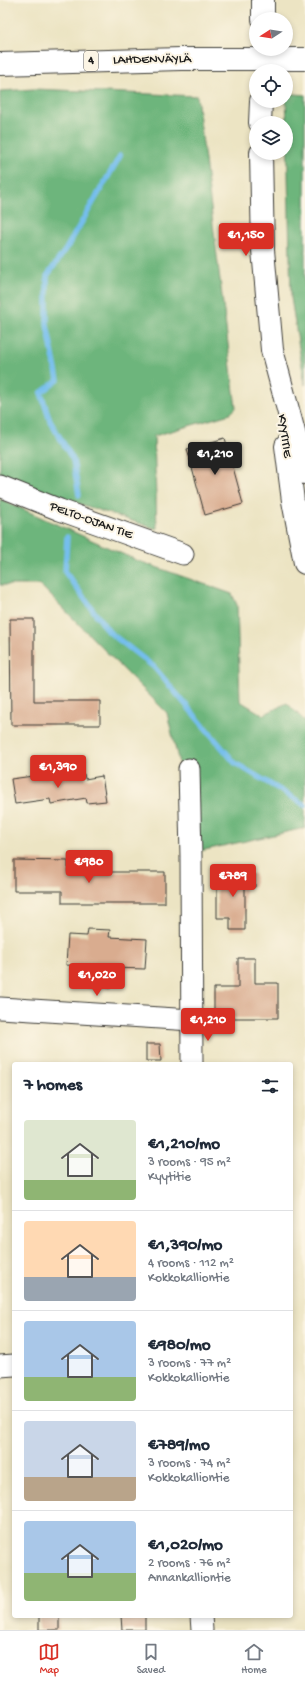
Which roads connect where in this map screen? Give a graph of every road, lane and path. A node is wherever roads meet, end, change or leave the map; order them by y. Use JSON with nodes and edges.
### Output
{"nodes":[{"id":1,"x":263,"y":0,"type":"edge"},
{"id":2,"x":263,"y":12,"type":"edge"},
{"id":3,"x":305,"y":59,"type":"edge"},
{"id":4,"x":0,"y":64,"type":"edge"},
{"id":5,"x":261,"y":160,"type":"edge"},
{"id":6,"x":274,"y":356,"type":"junction"},
{"id":7,"x":305,"y":474,"type":"edge"},
{"id":8,"x":0,"y":486,"type":"edge"},
{"id":9,"x":183,"y":554,"type":"dead end"},
{"id":10,"x":305,"y":563,"type":"edge"},
{"id":11,"x":189,"y":769,"type":"dead end"},
{"id":12,"x":0,"y":1008,"type":"edge"},
{"id":13,"x":192,"y":1020,"type":"junction"},
{"id":14,"x":192,"y":1062,"type":"edge"},
{"id":15,"x":0,"y":1366,"type":"edge"},
{"id":16,"x":12,"y":1366,"type":"edge"},
{"id":17,"x":201,"y":1618,"type":"edge"},
{"id":18,"x":202,"y":1630,"type":"edge"}],
"edges":[{"from":1,"to":2,"type":"main road"},
{"from":3,"to":4,"type":"main road","name":"LAHDENVÄYLÄ","number":"4","bridge":true},
{"from":5,"to":6,"type":"main road","name":"KYYTITIE"},
{"from":6,"to":7,"type":"main road","name":"KYYTITIE"},
{"from":6,"to":10,"type":"main road","name":"KYYTITIE"},
{"from":8,"to":9,"type":"street","name":"PELTO-OJAN TIE"},
{"from":11,"to":13,"type":"street"},
{"from":12,"to":13,"type":"street"},
{"from":13,"to":14,"type":"street"},
{"from":15,"to":16,"type":"street"},
{"from":17,"to":18,"type":"street"}]}
